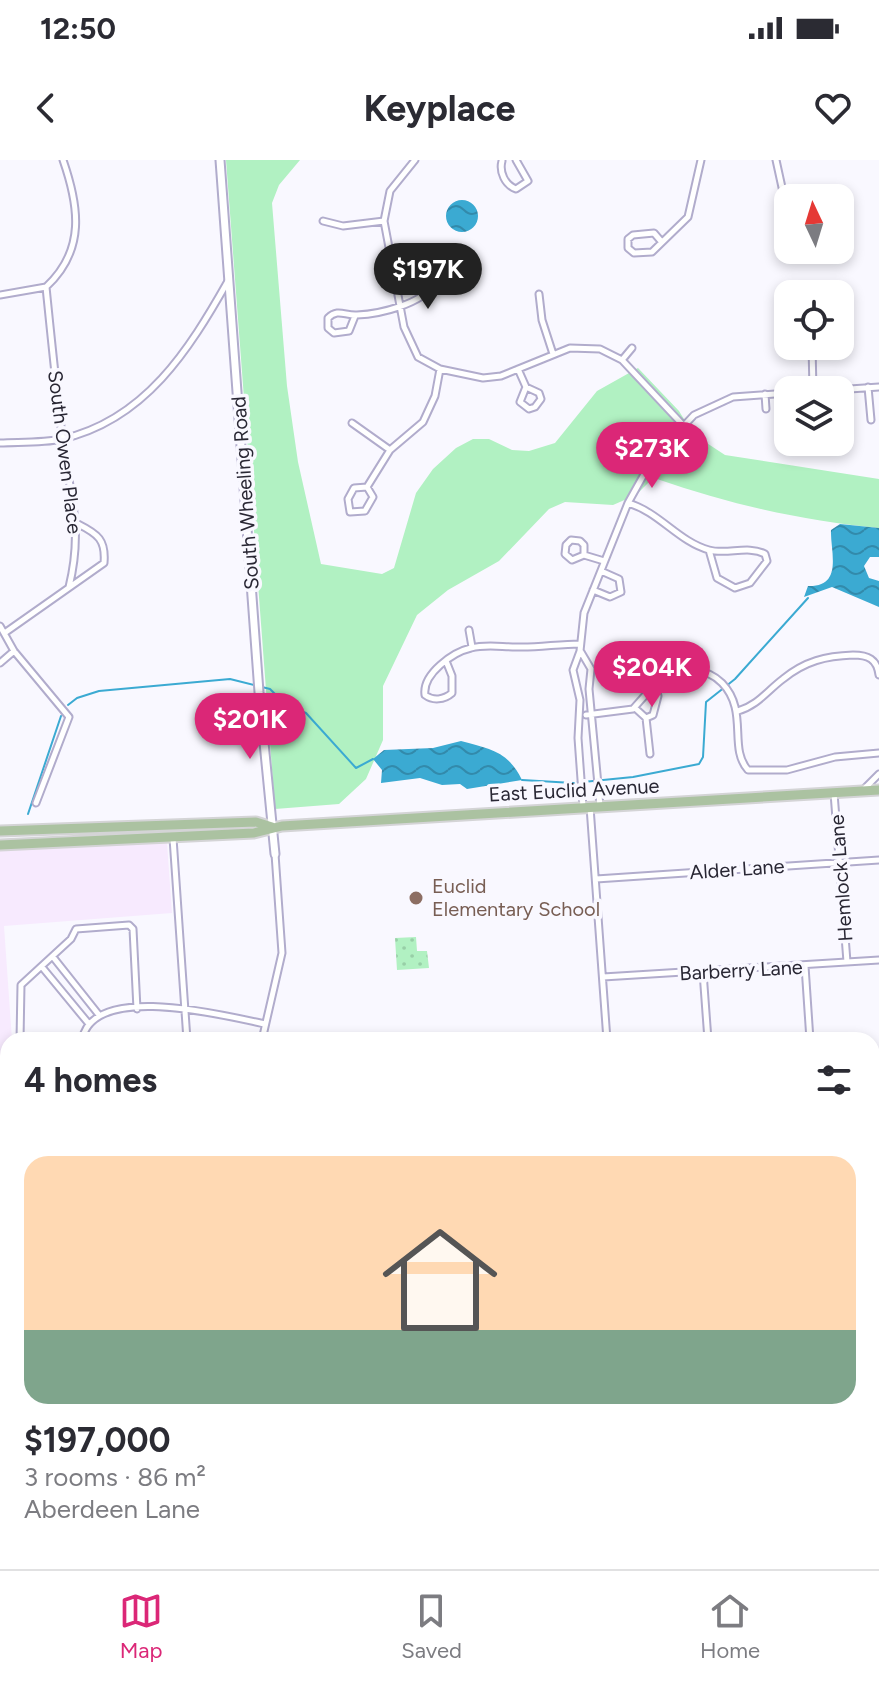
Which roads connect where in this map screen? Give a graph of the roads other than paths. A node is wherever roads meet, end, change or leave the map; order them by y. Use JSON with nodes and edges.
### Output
{"nodes":[{"id":1,"x":63,"y":160,"type":"edge"},
{"id":2,"x":220,"y":160,"type":"edge"},
{"id":3,"x":503,"y":160,"type":"edge"},
{"id":4,"x":516,"y":160,"type":"edge"},
{"id":5,"x":701,"y":160,"type":"edge"},
{"id":6,"x":776,"y":160,"type":"edge"},
{"id":7,"x":411,"y":161,"type":"edge"},
{"id":8,"x":781,"y":184,"type":"edge"},
{"id":9,"x":323,"y":221,"type":"dead end"},
{"id":10,"x":384,"y":221,"type":"junction"},
{"id":11,"x":660,"y":240,"type":"junction"},
{"id":12,"x":230,"y":278,"type":"junction"},
{"id":13,"x":435,"y":284,"type":"dead end"},
{"id":14,"x":46,"y":287,"type":"junction"},
{"id":15,"x":539,"y":294,"type":"dead end"},
{"id":16,"x":0,"y":295,"type":"edge"},
{"id":17,"x":400,"y":306,"type":"junction"},
{"id":18,"x":355,"y":316,"type":"junction"},
{"id":19,"x":632,"y":348,"type":"dead end"},
{"id":20,"x":553,"y":354,"type":"junction"},
{"id":21,"x":622,"y":360,"type":"junction"},
{"id":22,"x":440,"y":369,"type":"junction"},
{"id":23,"x":518,"y":369,"type":"junction"},
{"id":24,"x":526,"y":387,"type":"junction"},
{"id":25,"x":868,"y":387,"type":"junction"},
{"id":26,"x":879,"y":387,"type":"edge"},
{"id":27,"x":854,"y":388,"type":"edge"},
{"id":28,"x":765,"y":394,"type":"junction"},
{"id":29,"x":774,"y":394,"type":"edge"},
{"id":30,"x":766,"y":409,"type":"dead end"},
{"id":31,"x":871,"y":420,"type":"dead end"},
{"id":32,"x":352,"y":423,"type":"dead end"},
{"id":33,"x":682,"y":424,"type":"junction"},
{"id":34,"x":62,"y":439,"type":"junction"},
{"id":35,"x":0,"y":443,"type":"edge"},
{"id":36,"x":390,"y":450,"type":"junction"},
{"id":37,"x":367,"y":487,"type":"junction"},
{"id":38,"x":628,"y":503,"type":"junction"},
{"id":39,"x":78,"y":524,"type":"junction"},
{"id":40,"x":709,"y":550,"type":"junction"},
{"id":41,"x":584,"y":555,"type":"junction"},
{"id":42,"x":604,"y":561,"type":"junction"},
{"id":43,"x":601,"y":571,"type":"junction"},
{"id":44,"x":69,"y":587,"type":"junction"},
{"id":45,"x":593,"y":590,"type":"junction"},
{"id":46,"x":0,"y":626,"type":"edge"},
{"id":47,"x":469,"y":630,"type":"dead end"},
{"id":48,"x":6,"y":632,"type":"junction"},
{"id":49,"x":472,"y":647,"type":"junction"},
{"id":50,"x":580,"y":647,"type":"junction"},
{"id":51,"x":14,"y":651,"type":"junction"},
{"id":52,"x":446,"y":661,"type":"junction"},
{"id":53,"x":0,"y":663,"type":"edge"},
{"id":54,"x":879,"y":675,"type":"edge"},
{"id":55,"x":654,"y":682,"type":"junction"},
{"id":56,"x":635,"y":708,"type":"junction"},
{"id":57,"x":738,"y":711,"type":"junction"},
{"id":58,"x":589,"y":714,"type":"junction"},
{"id":59,"x":646,"y":718,"type":"junction"},
{"id":60,"x":879,"y":753,"type":"edge"},
{"id":61,"x":650,"y":754,"type":"dead end"},
{"id":62,"x":879,"y":774,"type":"edge"},
{"id":63,"x":879,"y":790,"type":"edge"},
{"id":64,"x":862,"y":791,"type":"junction"},
{"id":65,"x":834,"y":793,"type":"junction"},
{"id":66,"x":36,"y":803,"type":"dead end"},
{"id":67,"x":591,"y":807,"type":"junction"},
{"id":68,"x":272,"y":827,"type":"junction"},
{"id":69,"x":0,"y":831,"type":"edge"},
{"id":70,"x":173,"y":838,"type":"junction"},
{"id":71,"x":0,"y":845,"type":"edge"},
{"id":72,"x":275,"y":854,"type":"joint"},
{"id":73,"x":879,"y":860,"type":"edge"},
{"id":74,"x":841,"y":863,"type":"junction"},
{"id":75,"x":596,"y":879,"type":"junction"},
{"id":76,"x":53,"y":957,"type":"junction"},
{"id":77,"x":879,"y":960,"type":"edge"},
{"id":78,"x":847,"y":962,"type":"junction"},
{"id":79,"x":805,"y":966,"type":"junction"},
{"id":80,"x":42,"y":967,"type":"junction"},
{"id":81,"x":703,"y":972,"type":"junction"},
{"id":82,"x":603,"y":977,"type":"junction"},
{"id":83,"x":185,"y":1007,"type":"junction"},
{"id":84,"x":137,"y":1009,"type":"junction"},
{"id":85,"x":99,"y":1015,"type":"junction"},
{"id":86,"x":89,"y":1024,"type":"junction"},
{"id":87,"x":265,"y":1024,"type":"junction"},
{"id":88,"x":20,"y":1032,"type":"edge"},
{"id":89,"x":86,"y":1032,"type":"edge"},
{"id":90,"x":187,"y":1032,"type":"edge"},
{"id":91,"x":264,"y":1032,"type":"edge"},
{"id":92,"x":606,"y":1032,"type":"edge"},
{"id":93,"x":707,"y":1032,"type":"edge"},
{"id":94,"x":809,"y":1032,"type":"edge"}],
"edges":[{"from":1,"to":14,"type":"street"},
{"from":2,"to":12,"type":"street","name":"South Wheeling Road"},
{"from":3,"to":4,"type":"street"},
{"from":5,"to":11,"type":"street"},
{"from":6,"to":8,"type":"street"},
{"from":7,"to":10,"type":"street"},
{"from":9,"to":10,"type":"street"},
{"from":10,"to":17,"type":"street"},
{"from":11,"to":11,"type":"street"},
{"from":12,"to":34,"type":"street"},
{"from":12,"to":68,"type":"street","name":"South Wheeling Road"},
{"from":13,"to":17,"type":"street"},
{"from":14,"to":16,"type":"street"},
{"from":14,"to":34,"type":"street","name":"South Owen Place"},
{"from":15,"to":20,"type":"street"},
{"from":17,"to":18,"type":"street"},
{"from":17,"to":22,"type":"street"},
{"from":18,"to":18,"type":"street"},
{"from":19,"to":21,"type":"street"},
{"from":20,"to":21,"type":"street"},
{"from":20,"to":23,"type":"street"},
{"from":21,"to":33,"type":"street"},
{"from":22,"to":23,"type":"street"},
{"from":22,"to":36,"type":"street"},
{"from":23,"to":24,"type":"street"},
{"from":24,"to":24,"type":"street"},
{"from":25,"to":26,"type":"street"},
{"from":25,"to":27,"type":"street"},
{"from":25,"to":31,"type":"street"},
{"from":28,"to":29,"type":"street"},
{"from":28,"to":30,"type":"street"},
{"from":28,"to":33,"type":"street"},
{"from":32,"to":36,"type":"street"},
{"from":33,"to":38,"type":"street"},
{"from":34,"to":35,"type":"street"},
{"from":34,"to":39,"type":"street","name":"South Owen Place"},
{"from":36,"to":37,"type":"street"},
{"from":37,"to":37,"type":"street"},
{"from":38,"to":40,"type":"street"},
{"from":38,"to":42,"type":"street"},
{"from":39,"to":44,"type":"street","name":"South Owen Place"},
{"from":39,"to":44,"type":"street"},
{"from":40,"to":40,"type":"street"},
{"from":41,"to":41,"type":"street"},
{"from":41,"to":42,"type":"street"},
{"from":42,"to":43,"type":"street"},
{"from":43,"to":45,"type":"street"},
{"from":43,"to":45,"type":"street"},
{"from":44,"to":48,"type":"street"},
{"from":45,"to":50,"type":"street"},
{"from":46,"to":48,"type":"street"},
{"from":47,"to":49,"type":"street"},
{"from":48,"to":51,"type":"street"},
{"from":49,"to":50,"type":"street"},
{"from":49,"to":52,"type":"street"},
{"from":50,"to":58,"type":"street"},
{"from":50,"to":67,"type":"street"},
{"from":51,"to":53,"type":"street"},
{"from":51,"to":66,"type":"street"},
{"from":52,"to":52,"type":"street"},
{"from":54,"to":57,"type":"street"},
{"from":55,"to":56,"type":"street"},
{"from":55,"to":57,"type":"street"},
{"from":55,"to":59,"type":"street"},
{"from":56,"to":58,"type":"street"},
{"from":56,"to":59,"type":"street"},
{"from":57,"to":60,"type":"street"},
{"from":58,"to":67,"type":"street"},
{"from":59,"to":61,"type":"street"},
{"from":62,"to":64,"type":"street"},
{"from":63,"to":64,"type":"main road","name":"East Euclid Avenue"},
{"from":64,"to":65,"type":"main road","name":"East Euclid Avenue"},
{"from":65,"to":67,"type":"main road","name":"East Euclid Avenue"},
{"from":65,"to":74,"type":"street","name":"Hemlock Lane"},
{"from":67,"to":68,"type":"main road","name":"East Euclid Avenue"},
{"from":67,"to":75,"type":"street"},
{"from":68,"to":69,"type":"main road","name":"East Euclid Avenue"},
{"from":68,"to":70,"type":"main road","name":"East Euclid Avenue"},
{"from":68,"to":72,"type":"street","name":"South Wheeling Road"},
{"from":70,"to":71,"type":"main road","name":"East Euclid Avenue"},
{"from":70,"to":83,"type":"street"},
{"from":72,"to":87,"type":"street"},
{"from":73,"to":74,"type":"street","name":"Alder Lane"},
{"from":74,"to":75,"type":"street","name":"Alder Lane"},
{"from":74,"to":78,"type":"street","name":"Hemlock Lane"},
{"from":75,"to":82,"type":"street"},
{"from":76,"to":80,"type":"street"},
{"from":76,"to":84,"type":"street"},
{"from":76,"to":85,"type":"street"},
{"from":77,"to":78,"type":"street","name":"Barberry Lane"},
{"from":78,"to":79,"type":"street","name":"Barberry Lane"},
{"from":79,"to":81,"type":"street","name":"Barberry Lane"},
{"from":79,"to":94,"type":"street"},
{"from":80,"to":86,"type":"street"},
{"from":80,"to":88,"type":"street"},
{"from":81,"to":82,"type":"street","name":"Barberry Lane"},
{"from":81,"to":93,"type":"street"},
{"from":82,"to":92,"type":"street"},
{"from":83,"to":84,"type":"street"},
{"from":83,"to":87,"type":"street"},
{"from":83,"to":90,"type":"street"},
{"from":84,"to":85,"type":"street"},
{"from":85,"to":86,"type":"street"},
{"from":86,"to":89,"type":"street"},
{"from":87,"to":91,"type":"street"}]}
